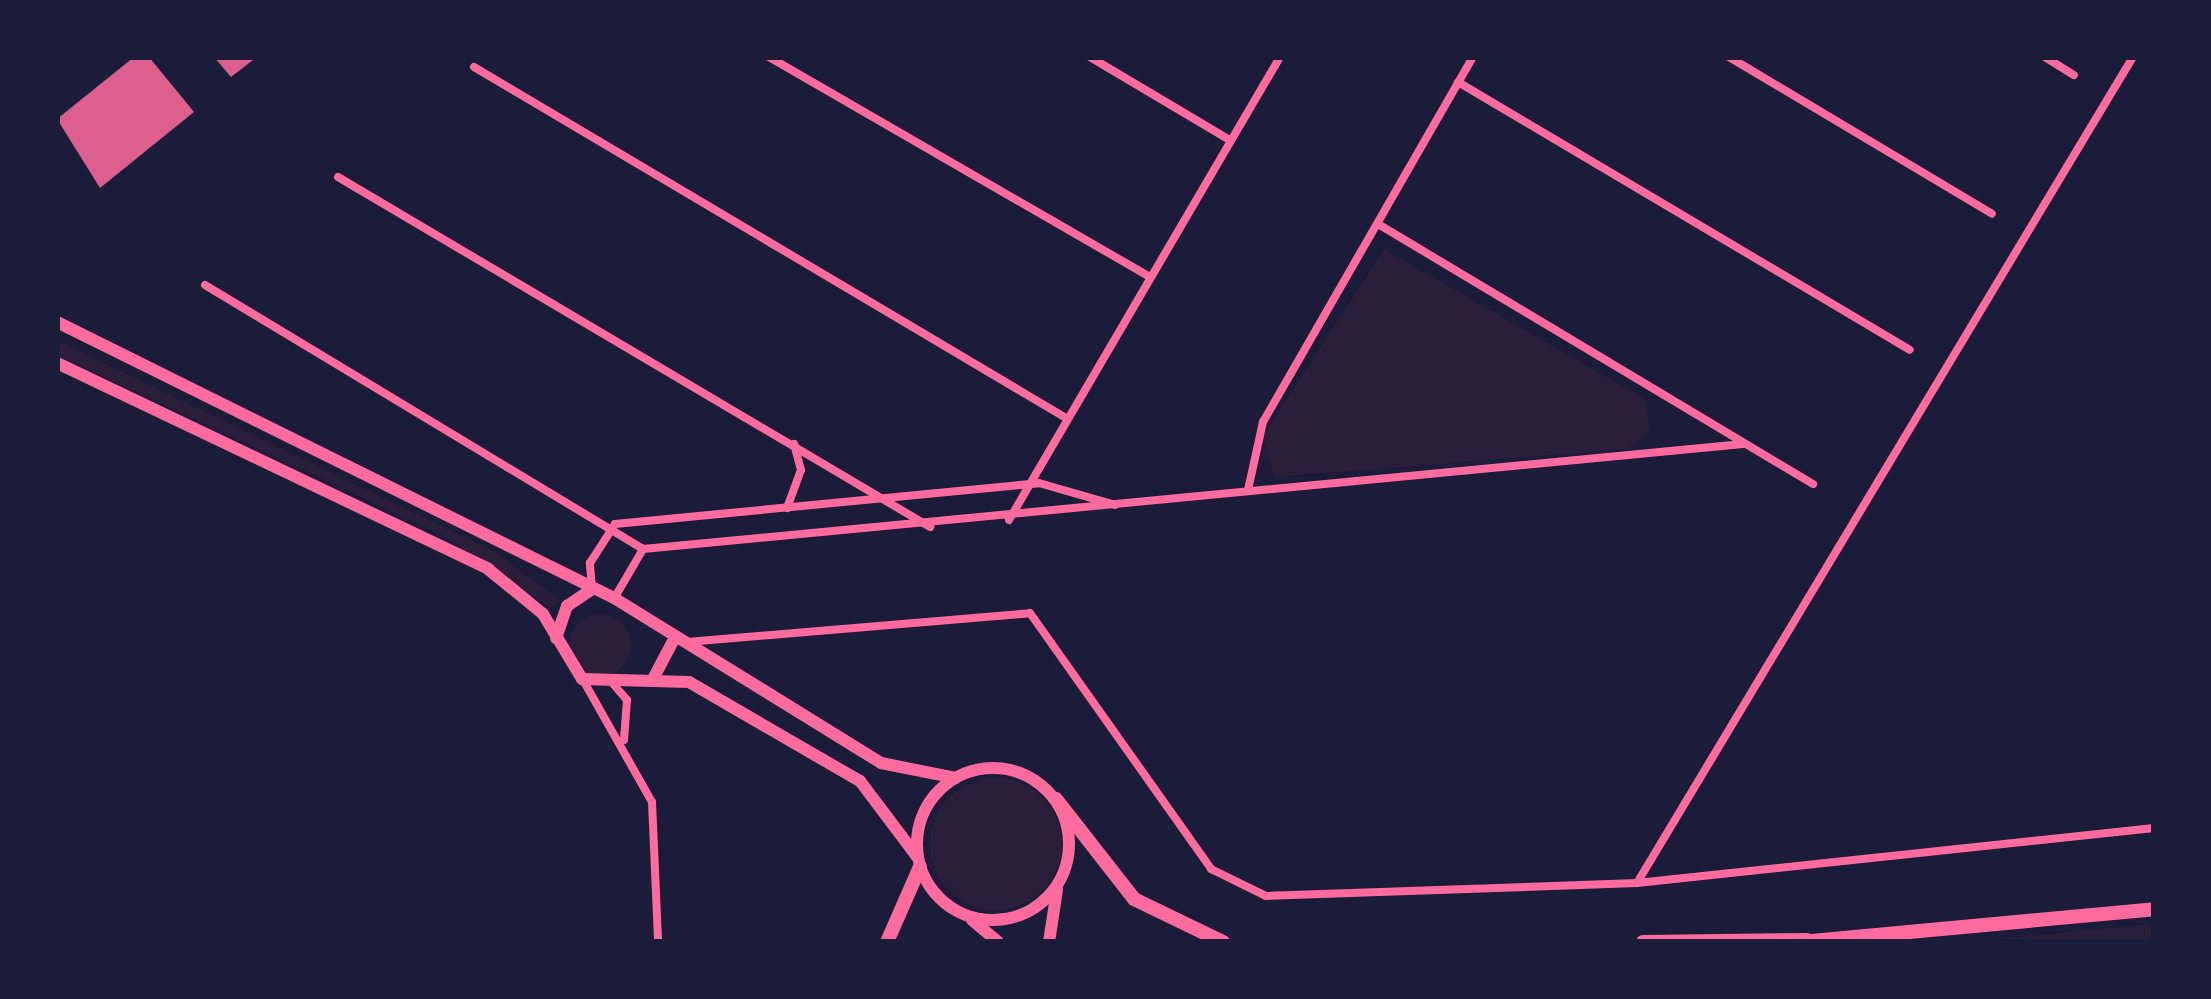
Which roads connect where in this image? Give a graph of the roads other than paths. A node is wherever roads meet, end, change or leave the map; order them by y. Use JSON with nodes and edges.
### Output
{"nodes":[{"id":1,"x":769,"y":57,"type":"edge"},
{"id":2,"x":1090,"y":57,"type":"edge"},
{"id":3,"x":1280,"y":57,"type":"edge"},
{"id":4,"x":1473,"y":57,"type":"edge"},
{"id":5,"x":1729,"y":57,"type":"edge"},
{"id":6,"x":2044,"y":57,"type":"edge"},
{"id":7,"x":2133,"y":57,"type":"edge"},
{"id":8,"x":474,"y":68,"type":"dead end"},
{"id":9,"x":2074,"y":75,"type":"dead end"},
{"id":10,"x":1458,"y":82,"type":"junction"},
{"id":11,"x":1230,"y":140,"type":"junction"},
{"id":12,"x":338,"y":177,"type":"dead end"},
{"id":13,"x":1992,"y":214,"type":"dead end"},
{"id":14,"x":1378,"y":224,"type":"junction"},
{"id":15,"x":1149,"y":276,"type":"junction"},
{"id":16,"x":205,"y":285,"type":"dead end"},
{"id":17,"x":57,"y":322,"type":"edge"},
{"id":18,"x":1910,"y":350,"type":"dead end"},
{"id":19,"x":57,"y":363,"type":"edge"},
{"id":20,"x":1066,"y":418,"type":"junction"},
{"id":21,"x":794,"y":442,"type":"junction"},
{"id":22,"x":1743,"y":444,"type":"junction"},
{"id":23,"x":1039,"y":483,"type":"junction"},
{"id":24,"x":1814,"y":484,"type":"dead end"},
{"id":25,"x":1248,"y":490,"type":"junction"},
{"id":26,"x":890,"y":499,"type":"junction"},
{"id":27,"x":1132,"y":507,"type":"junction"},
{"id":28,"x":787,"y":508,"type":"junction"},
{"id":29,"x":1010,"y":520,"type":"junction"},
{"id":30,"x":615,"y":524,"type":"junction"},
{"id":31,"x":930,"y":526,"type":"junction"},
{"id":32,"x":643,"y":549,"type":"junction"},
{"id":33,"x":592,"y":589,"type":"junction"},
{"id":34,"x":614,"y":598,"type":"junction"},
{"id":35,"x":556,"y":642,"type":"junction"},
{"id":36,"x":672,"y":643,"type":"junction"},
{"id":37,"x":582,"y":679,"type":"junction"},
{"id":38,"x":652,"y":680,"type":"junction"},
{"id":39,"x":614,"y":685,"type":"junction"},
{"id":40,"x":625,"y":742,"type":"junction"},
{"id":41,"x":956,"y":778,"type":"junction"},
{"id":42,"x":1056,"y":799,"type":"junction"},
{"id":43,"x":2154,"y":828,"type":"edge"},
{"id":44,"x":919,"y":863,"type":"junction"},
{"id":45,"x":1637,"y":883,"type":"junction"},
{"id":46,"x":1058,"y":885,"type":"junction"},
{"id":47,"x":2154,"y":909,"type":"edge"},
{"id":48,"x":966,"y":915,"type":"junction"},
{"id":49,"x":1819,"y":940,"type":"edge"},
{"id":50,"x":658,"y":942,"type":"edge"},
{"id":51,"x":887,"y":942,"type":"edge"},
{"id":52,"x":998,"y":942,"type":"edge"},
{"id":53,"x":1048,"y":942,"type":"edge"},
{"id":54,"x":1223,"y":942,"type":"edge"},
{"id":55,"x":1643,"y":942,"type":"edge"},
{"id":56,"x":1801,"y":942,"type":"edge"}],
"edges":[{"from":1,"to":15,"type":"street"},
{"from":2,"to":11,"type":"street"},
{"from":3,"to":11,"type":"street"},
{"from":4,"to":10,"type":"street"},
{"from":5,"to":13,"type":"street"},
{"from":6,"to":9,"type":"street"},
{"from":7,"to":45,"type":"street"},
{"from":8,"to":20,"type":"street"},
{"from":10,"to":14,"type":"street"},
{"from":10,"to":18,"type":"street"},
{"from":11,"to":15,"type":"street"},
{"from":12,"to":21,"type":"street"},
{"from":14,"to":22,"type":"street"},
{"from":14,"to":25,"type":"street"},
{"from":15,"to":20,"type":"street"},
{"from":16,"to":30,"type":"street"},
{"from":17,"to":33,"type":"main road"},
{"from":19,"to":35,"type":"main road"},
{"from":20,"to":23,"type":"street"},
{"from":21,"to":26,"type":"street"},
{"from":21,"to":28,"type":"street"},
{"from":22,"to":24,"type":"street"},
{"from":22,"to":25,"type":"street"},
{"from":23,"to":26,"type":"street"},
{"from":23,"to":27,"type":"street"},
{"from":23,"to":29,"type":"street"},
{"from":25,"to":27,"type":"street"},
{"from":26,"to":28,"type":"street"},
{"from":26,"to":31,"type":"street"},
{"from":27,"to":29,"type":"street"},
{"from":28,"to":30,"type":"street"},
{"from":29,"to":31,"type":"street"},
{"from":30,"to":32,"type":"street"},
{"from":30,"to":33,"type":"street"},
{"from":31,"to":32,"type":"street"},
{"from":32,"to":34,"type":"street"},
{"from":33,"to":34,"type":"main road"},
{"from":33,"to":35,"type":"main road"},
{"from":34,"to":36,"type":"main road"},
{"from":35,"to":37,"type":"main road"},
{"from":36,"to":38,"type":"main road"},
{"from":36,"to":41,"type":"main road"},
{"from":36,"to":45,"type":"street"},
{"from":37,"to":39,"type":"main road"},
{"from":37,"to":40,"type":"street"},
{"from":38,"to":39,"type":"main road"},
{"from":38,"to":44,"type":"main road"},
{"from":39,"to":40,"type":"street"},
{"from":40,"to":50,"type":"street"},
{"from":41,"to":42,"type":"main road"},
{"from":41,"to":44,"type":"main road"},
{"from":42,"to":46,"type":"main road"},
{"from":42,"to":54,"type":"highway"},
{"from":43,"to":45,"type":"street"},
{"from":44,"to":48,"type":"main road"},
{"from":44,"to":51,"type":"highway"},
{"from":46,"to":48,"type":"main road"},
{"from":46,"to":53,"type":"main road"},
{"from":47,"to":49,"type":"highway"},
{"from":48,"to":52,"type":"main road"},
{"from":49,"to":55,"type":"highway"},
{"from":49,"to":56,"type":"highway"}]}
